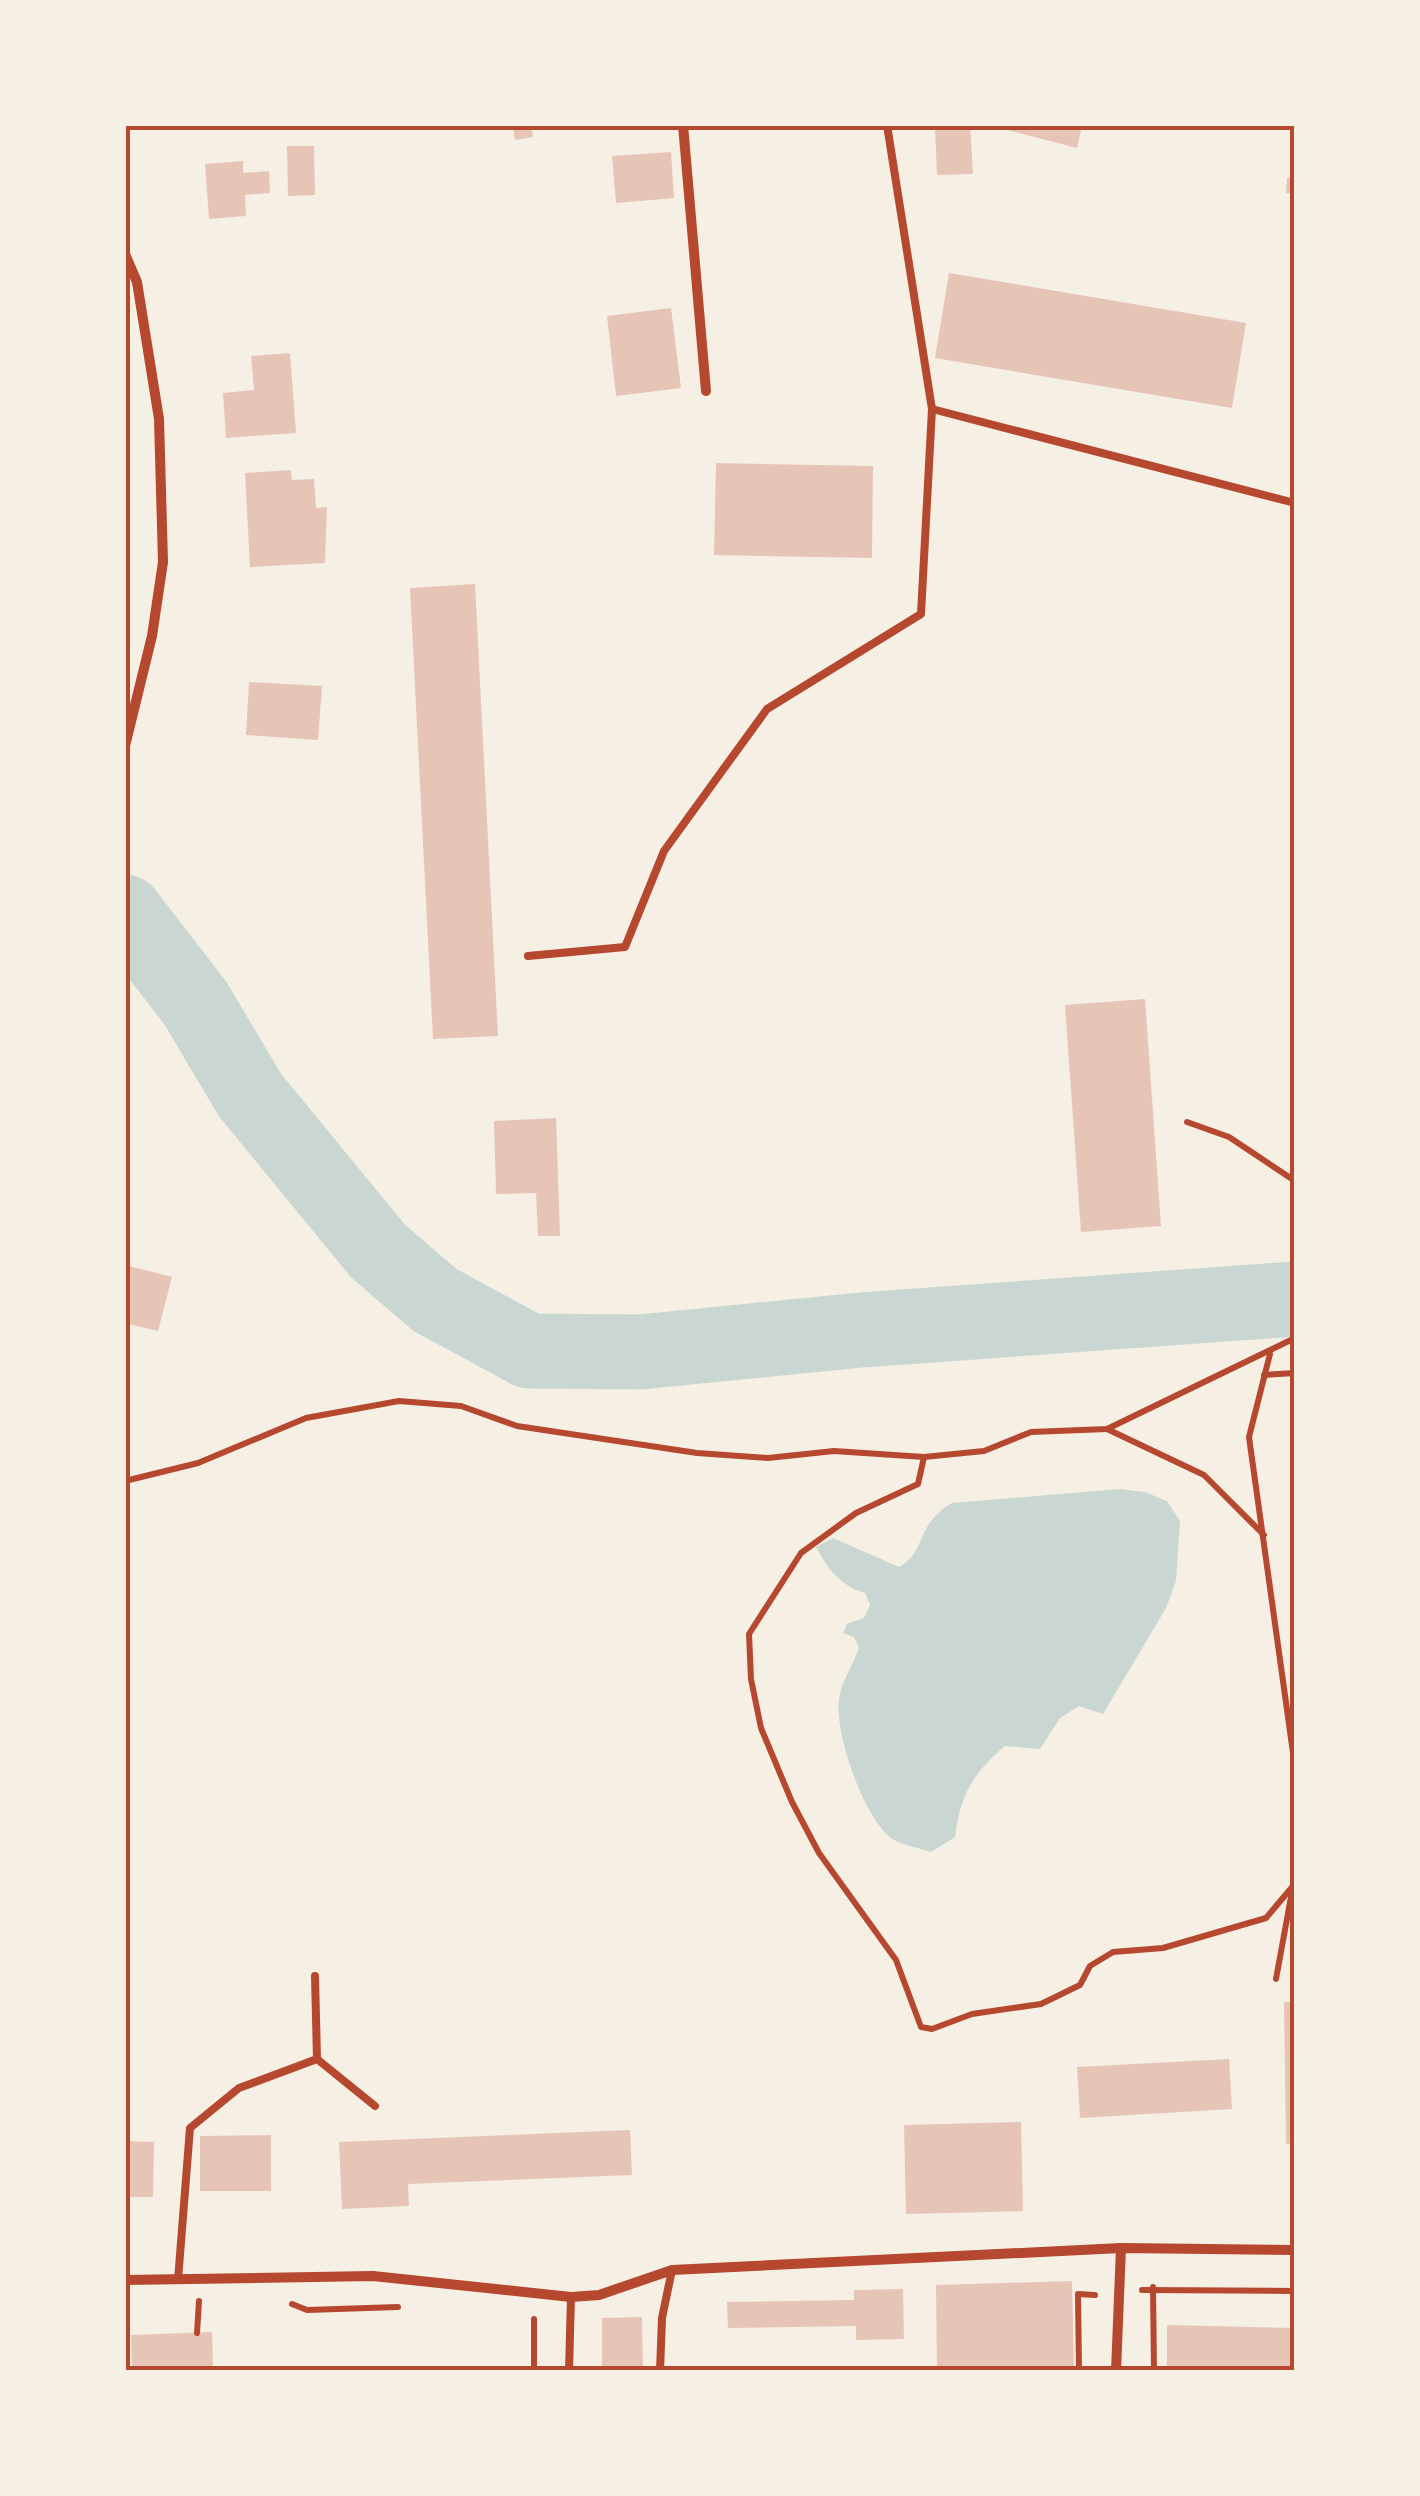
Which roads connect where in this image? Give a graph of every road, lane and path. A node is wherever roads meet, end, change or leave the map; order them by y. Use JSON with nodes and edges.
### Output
{"nodes":[{"id":1,"x":683,"y":125,"type":"edge"},
{"id":2,"x":888,"y":125,"type":"edge"},
{"id":3,"x":125,"y":254,"type":"edge"},
{"id":4,"x":706,"y":391,"type":"dead end"},
{"id":5,"x":932,"y":409,"type":"junction"},
{"id":6,"x":1295,"y":503,"type":"edge"},
{"id":7,"x":125,"y":746,"type":"edge"},
{"id":8,"x":528,"y":956,"type":"dead end"},
{"id":9,"x":1187,"y":1122,"type":"dead end"},
{"id":10,"x":1295,"y":1181,"type":"edge"},
{"id":11,"x":1295,"y":1338,"type":"edge"},
{"id":12,"x":1270,"y":1352,"type":"junction"},
{"id":13,"x":1295,"y":1372,"type":"edge"},
{"id":14,"x":1264,"y":1376,"type":"junction"},
{"id":15,"x":1107,"y":1429,"type":"junction"},
{"id":16,"x":924,"y":1457,"type":"junction"},
{"id":17,"x":125,"y":1481,"type":"edge"},
{"id":18,"x":1264,"y":1536,"type":"junction"},
{"id":19,"x":1293,"y":1886,"type":"edge"},
{"id":20,"x":315,"y":1976,"type":"dead end"},
{"id":21,"x":1276,"y":1979,"type":"dead end"},
{"id":22,"x":316,"y":2059,"type":"junction"},
{"id":23,"x":376,"y":2106,"type":"dead end"},
{"id":24,"x":1121,"y":2248,"type":"junction"},
{"id":25,"x":1295,"y":2250,"type":"edge"},
{"id":26,"x":672,"y":2270,"type":"junction"},
{"id":27,"x":125,"y":2280,"type":"edge"},
{"id":28,"x":178,"y":2280,"type":"junction"},
{"id":29,"x":1153,"y":2287,"type":"junction"},
{"id":30,"x":1295,"y":2291,"type":"edge"},
{"id":31,"x":1122,"y":2296,"type":"junction"},
{"id":32,"x":572,"y":2297,"type":"junction"},
{"id":33,"x":569,"y":2371,"type":"edge"},
{"id":34,"x":660,"y":2371,"type":"edge"},
{"id":35,"x":1079,"y":2371,"type":"edge"},
{"id":36,"x":1116,"y":2371,"type":"edge"},
{"id":37,"x":1154,"y":2371,"type":"edge"}],
"edges":[{"from":1,"to":4,"type":"street"},
{"from":2,"to":5,"type":"lane"},
{"from":3,"to":7,"type":"street"},
{"from":5,"to":6,"type":"lane"},
{"from":5,"to":8,"type":"lane"},
{"from":9,"to":10,"type":"path"},
{"from":11,"to":12,"type":"path"},
{"from":12,"to":14,"type":"path"},
{"from":12,"to":15,"type":"path"},
{"from":13,"to":14,"type":"path"},
{"from":14,"to":18,"type":"path"},
{"from":15,"to":16,"type":"path"},
{"from":15,"to":18,"type":"path"},
{"from":16,"to":17,"type":"path"},
{"from":16,"to":19,"type":"path"},
{"from":18,"to":19,"type":"path"},
{"from":19,"to":21,"type":"path"},
{"from":20,"to":22,"type":"lane"},
{"from":22,"to":23,"type":"lane"},
{"from":22,"to":28,"type":"lane"},
{"from":24,"to":25,"type":"street"},
{"from":24,"to":26,"type":"street"},
{"from":24,"to":31,"type":"street"},
{"from":26,"to":32,"type":"street"},
{"from":26,"to":34,"type":"lane"},
{"from":27,"to":28,"type":"street"},
{"from":28,"to":32,"type":"street"},
{"from":29,"to":30,"type":"path"},
{"from":29,"to":31,"type":"path"},
{"from":29,"to":37,"type":"path"},
{"from":31,"to":35,"type":"path"},
{"from":31,"to":36,"type":"street"},
{"from":32,"to":33,"type":"lane"}]}
